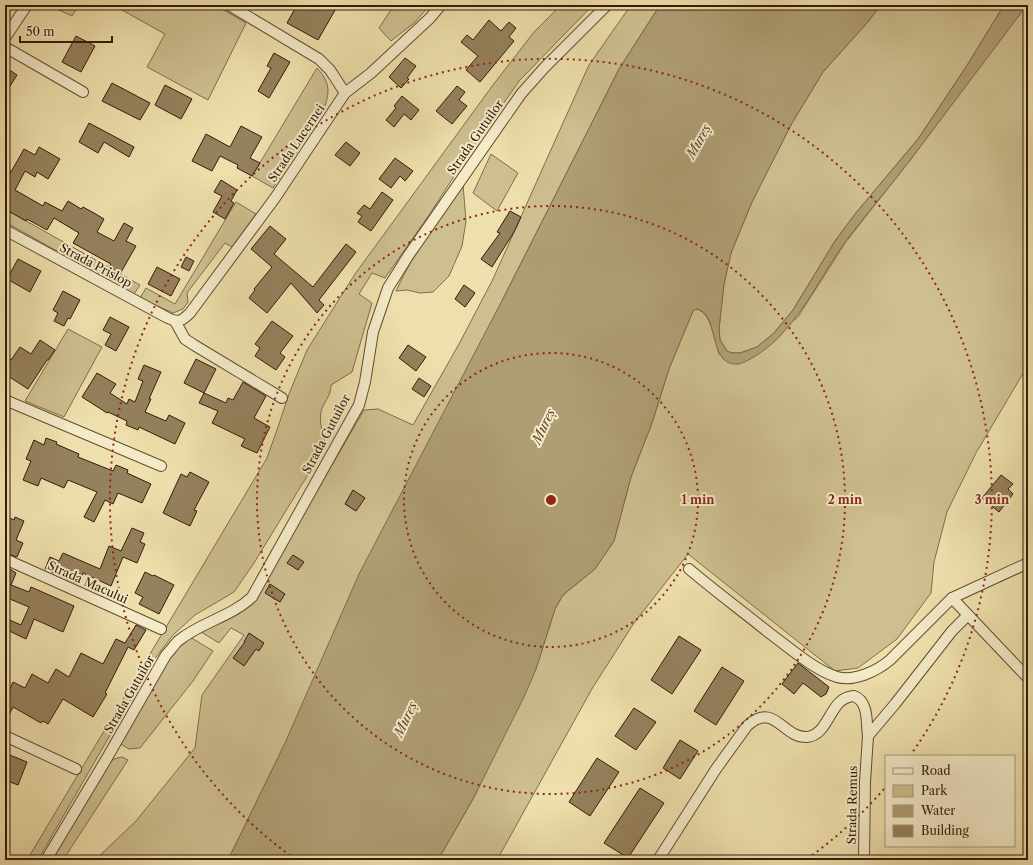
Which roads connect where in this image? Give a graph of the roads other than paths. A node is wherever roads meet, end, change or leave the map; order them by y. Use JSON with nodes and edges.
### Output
{"nodes":[{"id":1,"x":27,"y":5,"type":"edge"},
{"id":2,"x":230,"y":5,"type":"edge"},
{"id":3,"x":441,"y":5,"type":"edge"},
{"id":4,"x":607,"y":5,"type":"edge"},
{"id":5,"x":5,"y":38,"type":"edge"},
{"id":6,"x":5,"y":47,"type":"edge"},
{"id":7,"x":83,"y":92,"type":"dead end"},
{"id":8,"x":346,"y":93,"type":"junction"},
{"id":9,"x":5,"y":230,"type":"edge"},
{"id":10,"x":175,"y":321,"type":"junction"},
{"id":11,"x":282,"y":398,"type":"dead end"},
{"id":12,"x":5,"y":400,"type":"edge"},
{"id":13,"x":161,"y":466,"type":"dead end"},
{"id":14,"x":5,"y":559,"type":"edge"},
{"id":15,"x":1028,"y":563,"type":"edge"},
{"id":16,"x":689,"y":569,"type":"dead end"},
{"id":17,"x":952,"y":598,"type":"junction"},
{"id":18,"x":968,"y":615,"type":"junction"},
{"id":19,"x":161,"y":629,"type":"dead end"},
{"id":20,"x":1028,"y":678,"type":"edge"},
{"id":21,"x":5,"y":736,"type":"edge"},
{"id":22,"x":868,"y":736,"type":"junction"},
{"id":23,"x":76,"y":769,"type":"dead end"},
{"id":24,"x":46,"y":860,"type":"edge"},
{"id":25,"x":658,"y":860,"type":"edge"},
{"id":26,"x":864,"y":860,"type":"edge"}],
"edges":[{"from":1,"to":5,"type":"street"},
{"from":2,"to":8,"type":"street"},
{"from":3,"to":8,"type":"street","name":"Strada Lucernei"},
{"from":4,"to":24,"type":"street","name":"Strada Gutuilor"},
{"from":6,"to":7,"type":"street"},
{"from":8,"to":10,"type":"street","name":"Strada Lucernei"},
{"from":9,"to":10,"type":"street","name":"Strada Prislop"},
{"from":10,"to":11,"type":"street"},
{"from":12,"to":13,"type":"street"},
{"from":14,"to":19,"type":"street","name":"Strada Macului"},
{"from":15,"to":17,"type":"street"},
{"from":16,"to":17,"type":"street"},
{"from":17,"to":18,"type":"street"},
{"from":18,"to":20,"type":"street"},
{"from":18,"to":22,"type":"street"},
{"from":21,"to":23,"type":"street"},
{"from":22,"to":25,"type":"street","name":"Strada Remus"},
{"from":22,"to":26,"type":"street","name":"Strada Remus"}]}
